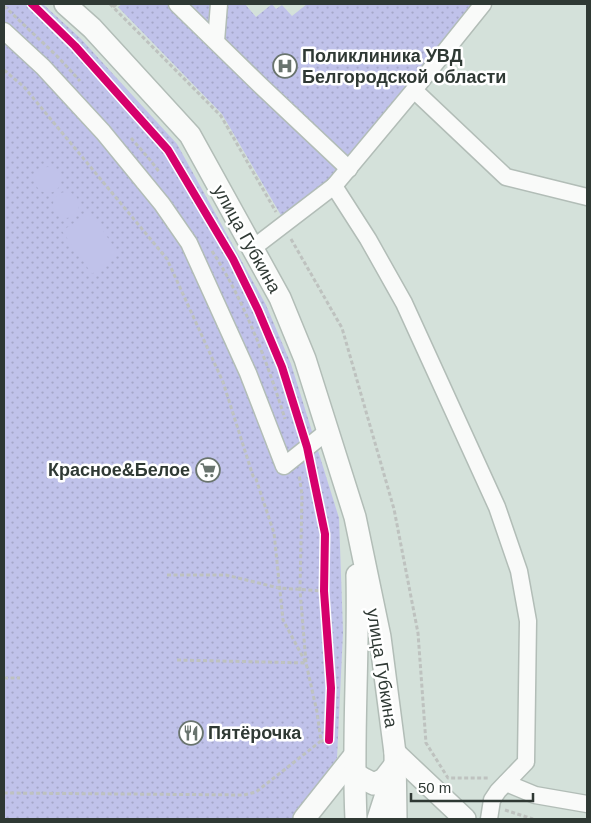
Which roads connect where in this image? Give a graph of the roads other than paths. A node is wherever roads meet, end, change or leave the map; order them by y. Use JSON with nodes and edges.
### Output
{"nodes":[{"id":1,"x":65,"y":4,"type":"edge"},
{"id":2,"x":178,"y":4,"type":"edge"},
{"id":3,"x":219,"y":4,"type":"edge"},
{"id":4,"x":483,"y":4,"type":"edge"},
{"id":5,"x":4,"y":31,"type":"edge"},
{"id":6,"x":216,"y":41,"type":"junction"},
{"id":7,"x":414,"y":90,"type":"junction"},
{"id":8,"x":349,"y":169,"type":"junction"},
{"id":9,"x":334,"y":186,"type":"junction"},
{"id":10,"x":587,"y":197,"type":"edge"},
{"id":11,"x":253,"y":248,"type":"junction"},
{"id":12,"x":329,"y":430,"type":"junction"},
{"id":13,"x":355,"y":517,"type":"junction"},
{"id":14,"x":395,"y":760,"type":"junction"},
{"id":15,"x":354,"y":764,"type":"junction"},
{"id":16,"x":506,"y":783,"type":"junction"},
{"id":17,"x":587,"y":804,"type":"edge"},
{"id":18,"x":304,"y":819,"type":"edge"},
{"id":19,"x":356,"y":819,"type":"edge"},
{"id":20,"x":384,"y":819,"type":"edge"},
{"id":21,"x":465,"y":819,"type":"edge"},
{"id":22,"x":489,"y":819,"type":"edge"}],
"edges":[{"from":1,"to":11,"type":"main road","name":"улица Губкина"},
{"from":2,"to":6,"type":"lane"},
{"from":3,"to":6,"type":"lane"},
{"from":4,"to":7,"type":"lane"},
{"from":5,"to":12,"type":"lane"},
{"from":6,"to":8,"type":"lane"},
{"from":7,"to":8,"type":"lane"},
{"from":7,"to":10,"type":"lane"},
{"from":8,"to":9,"type":"lane"},
{"from":9,"to":11,"type":"lane"},
{"from":9,"to":16,"type":"lane"},
{"from":11,"to":12,"type":"main road","name":"улица Губкина"},
{"from":12,"to":13,"type":"main road","name":"улица Губкина"},
{"from":13,"to":14,"type":"main road","name":"улица Губкина"},
{"from":13,"to":15,"type":"main road","name":"улица Губкина"},
{"from":14,"to":15,"type":"main road"},
{"from":14,"to":20,"type":"main road"},
{"from":14,"to":21,"type":"main road"},
{"from":15,"to":18,"type":"main road"},
{"from":15,"to":19,"type":"main road","name":"улица Губкина"},
{"from":15,"to":20,"type":"main road"},
{"from":16,"to":17,"type":"lane"},
{"from":16,"to":22,"type":"lane"}]}
